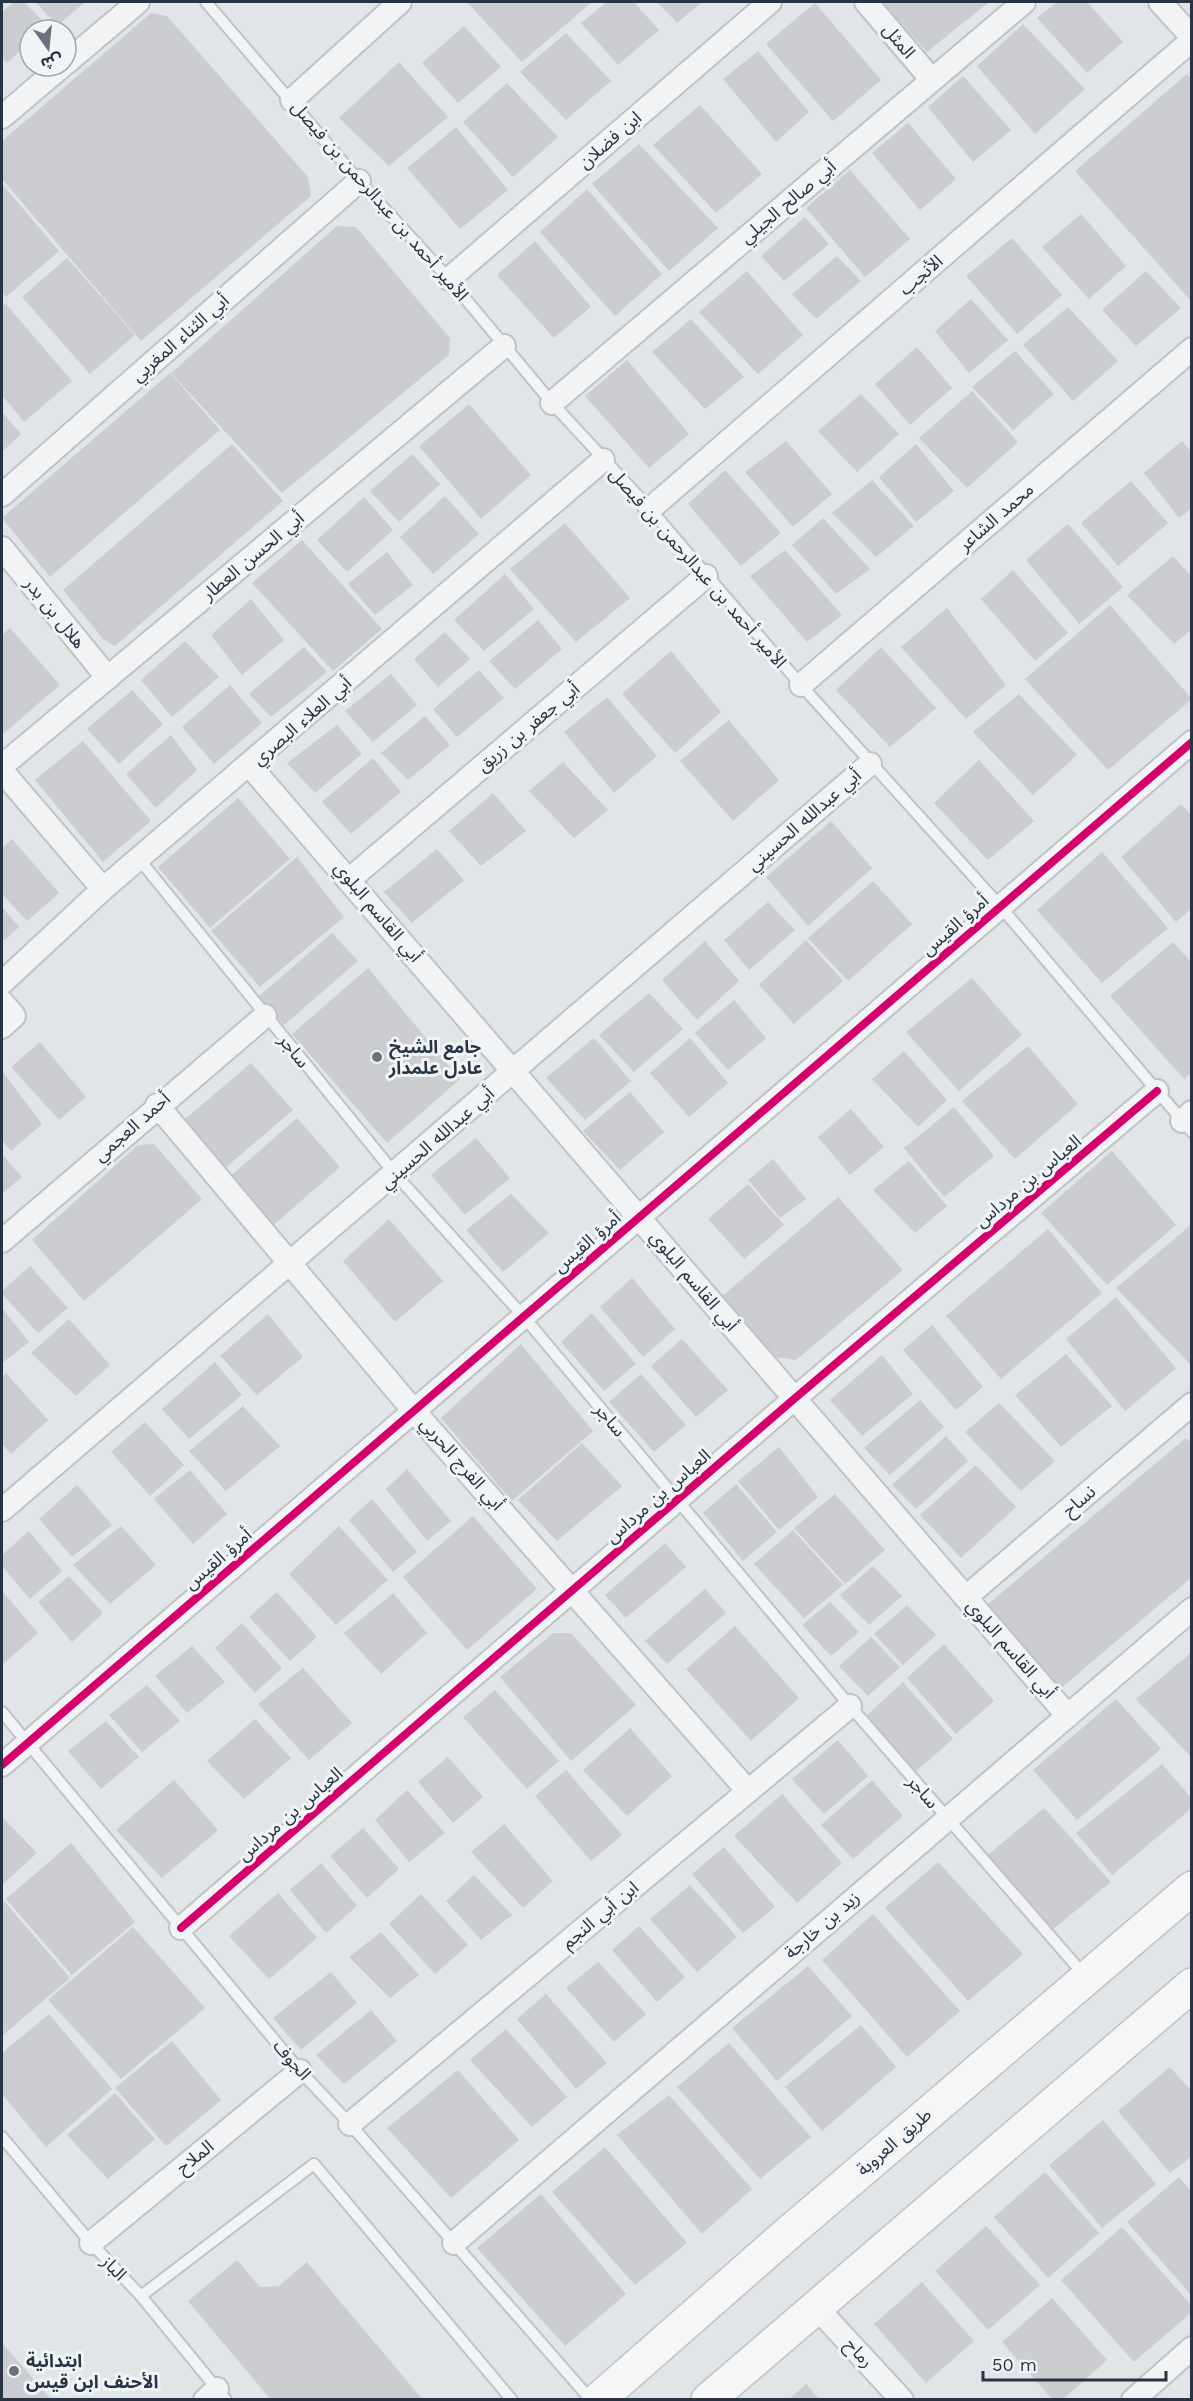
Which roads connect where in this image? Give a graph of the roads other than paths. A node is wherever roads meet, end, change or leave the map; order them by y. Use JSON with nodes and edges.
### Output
{"nodes":[{"id":1,"x":138,"y":2,"type":"edge"},
{"id":2,"x":206,"y":2,"type":"edge"},
{"id":3,"x":400,"y":2,"type":"edge"},
{"id":4,"x":770,"y":2,"type":"edge"},
{"id":5,"x":866,"y":2,"type":"edge"},
{"id":6,"x":1024,"y":2,"type":"edge"},
{"id":7,"x":1160,"y":2,"type":"edge"},
{"id":8,"x":1191,"y":39,"type":"edge"},
{"id":9,"x":78,"y":53,"type":"edge"},
{"id":10,"x":48,"y":78,"type":"edge"},
{"id":11,"x":932,"y":80,"type":"junction"},
{"id":12,"x":292,"y":100,"type":"junction"},
{"id":13,"x":2,"y":117,"type":"edge"},
{"id":14,"x":359,"y":181,"type":"junction"},
{"id":15,"x":449,"y":279,"type":"junction"},
{"id":16,"x":504,"y":346,"type":"junction"},
{"id":17,"x":1191,"y":349,"type":"edge"},
{"id":18,"x":552,"y":403,"type":"junction"},
{"id":19,"x":603,"y":460,"type":"junction"},
{"id":20,"x":2,"y":495,"type":"edge"},
{"id":21,"x":650,"y":509,"type":"junction"},
{"id":22,"x":2,"y":548,"type":"edge"},
{"id":23,"x":706,"y":576,"type":"junction"},
{"id":24,"x":108,"y":678,"type":"junction"},
{"id":25,"x":801,"y":685,"type":"junction"},
{"id":26,"x":1191,"y":742,"type":"edge"},
{"id":27,"x":870,"y":764,"type":"junction"},
{"id":28,"x":250,"y":765,"type":"junction"},
{"id":29,"x":2,"y":766,"type":"edge"},
{"id":30,"x":2,"y":771,"type":"edge"},
{"id":31,"x":139,"y":859,"type":"junction"},
{"id":32,"x":350,"y":879,"type":"junction"},
{"id":33,"x":103,"y":889,"type":"junction"},
{"id":34,"x":1000,"y":906,"type":"junction"},
{"id":35,"x":2,"y":983,"type":"edge"},
{"id":36,"x":265,"y":1016,"type":"junction"},
{"id":37,"x":513,"y":1073,"type":"junction"},
{"id":38,"x":1157,"y":1091,"type":"junction"},
{"id":39,"x":157,"y":1105,"type":"junction"},
{"id":40,"x":1188,"y":1122,"type":"edge"},
{"id":41,"x":395,"y":1174,"type":"junction"},
{"id":42,"x":639,"y":1217,"type":"junction"},
{"id":43,"x":2,"y":1241,"type":"edge"},
{"id":44,"x":291,"y":1264,"type":"junction"},
{"id":45,"x":524,"y":1317,"type":"junction"},
{"id":46,"x":794,"y":1399,"type":"junction"},
{"id":47,"x":1191,"y":1404,"type":"edge"},
{"id":48,"x":413,"y":1410,"type":"junction"},
{"id":49,"x":676,"y":1500,"type":"junction"},
{"id":50,"x":2,"y":1510,"type":"edge"},
{"id":51,"x":572,"y":1590,"type":"junction"},
{"id":52,"x":966,"y":1597,"type":"junction"},
{"id":53,"x":1191,"y":1609,"type":"edge"},
{"id":54,"x":850,"y":1706,"type":"junction"},
{"id":55,"x":2,"y":1712,"type":"edge"},
{"id":56,"x":1067,"y":1715,"type":"junction"},
{"id":57,"x":27,"y":1743,"type":"junction"},
{"id":58,"x":2,"y":1765,"type":"edge"},
{"id":59,"x":748,"y":1791,"type":"junction"},
{"id":60,"x":945,"y":1818,"type":"junction"},
{"id":61,"x":1191,"y":1888,"type":"edge"},
{"id":62,"x":181,"y":1928,"type":"junction"},
{"id":63,"x":1086,"y":1977,"type":"junction"},
{"id":64,"x":1191,"y":1984,"type":"edge"},
{"id":65,"x":300,"y":2071,"type":"junction"},
{"id":66,"x":350,"y":2124,"type":"junction"},
{"id":67,"x":2,"y":2137,"type":"edge"},
{"id":68,"x":91,"y":2243,"type":"junction"},
{"id":69,"x":454,"y":2243,"type":"junction"},
{"id":70,"x":141,"y":2296,"type":"junction"},
{"id":71,"x":816,"y":2307,"type":"junction"},
{"id":72,"x":1191,"y":2348,"type":"edge"},
{"id":73,"x":216,"y":2396,"type":"edge"},
{"id":74,"x":512,"y":2400,"type":"edge"},
{"id":75,"x":591,"y":2400,"type":"edge"},
{"id":76,"x":598,"y":2400,"type":"edge"},
{"id":77,"x":708,"y":2400,"type":"edge"},
{"id":78,"x":902,"y":2400,"type":"edge"},
{"id":79,"x":1133,"y":2400,"type":"edge"}],
"edges":[{"from":1,"to":9,"type":"street"},
{"from":2,"to":12,"type":"lane","name":"الأمير أحمد بن عبدالرحمن بن فيصل"},
{"from":3,"to":12,"type":"street"},
{"from":4,"to":15,"type":"street","name":"ابن فضلان"},
{"from":5,"to":11,"type":"street","name":"المثل"},
{"from":6,"to":11,"type":"street","name":"أبي صالح الجيلي"},
{"from":7,"to":8,"type":"street"},
{"from":8,"to":21,"type":"street","name":"الأنجب"},
{"from":10,"to":13,"type":"street"},
{"from":11,"to":18,"type":"street","name":"أبي صالح الجيلي"},
{"from":12,"to":14,"type":"lane","name":"الأمير أحمد بن عبدالرحمن بن فيصل"},
{"from":14,"to":15,"type":"lane","name":"الأمير أحمد بن عبدالرحمن بن فيصل"},
{"from":14,"to":20,"type":"street","name":"أبي الثناء المغربي"},
{"from":15,"to":16,"type":"lane","name":"الأمير أحمد بن عبدالرحمن بن فيصل"},
{"from":16,"to":18,"type":"lane","name":"الأمير أحمد بن عبدالرحمن بن فيصل"},
{"from":16,"to":24,"type":"street","name":"أبي الحسن العطار"},
{"from":17,"to":25,"type":"street","name":"محمد الشاعر"},
{"from":18,"to":19,"type":"lane","name":"الأمير أحمد بن عبدالرحمن بن فيصل"},
{"from":19,"to":21,"type":"lane","name":"الأمير أحمد بن عبدالرحمن بن فيصل"},
{"from":19,"to":28,"type":"street","name":"أبي العلاء البصري"},
{"from":21,"to":23,"type":"lane","name":"الأمير أحمد بن عبدالرحمن بن فيصل"},
{"from":22,"to":24,"type":"street","name":"هلال بن بدر"},
{"from":23,"to":25,"type":"lane","name":"الأمير أحمد بن عبدالرحمن بن فيصل"},
{"from":23,"to":32,"type":"street","name":"أبي جعفر بن زريق"},
{"from":24,"to":29,"type":"street","name":"أبي الحسن العطار"},
{"from":25,"to":27,"type":"lane","name":"الأمير أحمد بن عبدالرحمن بن فيصل"},
{"from":26,"to":34,"type":"street","name":"أمرؤ القيس"},
{"from":27,"to":34,"type":"lane","name":"الأمير أحمد بن عبدالرحمن بن فيصل"},
{"from":27,"to":37,"type":"street","name":"أبي عبدالله الحسيني"},
{"from":28,"to":31,"type":"street","name":"أبي العلاء البصري"},
{"from":28,"to":32,"type":"street","name":"أبي القاسم البلوي"},
{"from":30,"to":33,"type":"street"},
{"from":31,"to":33,"type":"street","name":"أبي العلاء البصري"},
{"from":31,"to":36,"type":"lane","name":"ساجر"},
{"from":32,"to":37,"type":"street","name":"أبي القاسم البلوي"},
{"from":33,"to":35,"type":"street","name":"أبي العلاء البصري"},
{"from":34,"to":38,"type":"lane","name":"الأمير أحمد بن عبدالرحمن بن فيصل"},
{"from":34,"to":42,"type":"street","name":"أمرؤ القيس"},
{"from":36,"to":39,"type":"street","name":"أحمد العجمي"},
{"from":36,"to":41,"type":"lane","name":"ساجر"},
{"from":37,"to":41,"type":"street","name":"أبي عبدالله الحسيني"},
{"from":37,"to":42,"type":"street","name":"أبي القاسم البلوي"},
{"from":38,"to":40,"type":"lane","name":"الأمير أحمد بن عبدالرحمن بن فيصل"},
{"from":38,"to":46,"type":"street","name":"العباس بن مرداس"},
{"from":39,"to":43,"type":"street","name":"أحمد العجمي"},
{"from":39,"to":44,"type":"street","name":"أبي الفرج الحربي"},
{"from":41,"to":44,"type":"street","name":"أبي عبدالله الحسيني"},
{"from":41,"to":45,"type":"lane","name":"ساجر"},
{"from":42,"to":45,"type":"street","name":"أمرؤ القيس"},
{"from":42,"to":46,"type":"street","name":"أبي القاسم البلوي"},
{"from":44,"to":48,"type":"street","name":"أبي الفرج الحربي"},
{"from":44,"to":50,"type":"street","name":"أبي عبدالله الحسيني"},
{"from":45,"to":48,"type":"street","name":"أمرؤ القيس"},
{"from":45,"to":49,"type":"lane","name":"ساجر"},
{"from":46,"to":49,"type":"street","name":"العباس بن مرداس"},
{"from":46,"to":52,"type":"street","name":"أبي القاسم البلوي"},
{"from":47,"to":52,"type":"street","name":"نساح"},
{"from":48,"to":51,"type":"street","name":"أبي الفرج الحربي"},
{"from":48,"to":57,"type":"street","name":"أمرؤ القيس"},
{"from":49,"to":51,"type":"street","name":"العباس بن مرداس"},
{"from":49,"to":54,"type":"lane","name":"ساجر"},
{"from":51,"to":59,"type":"street","name":"أبي الفرج الحربي"},
{"from":51,"to":62,"type":"street","name":"العباس بن مرداس"},
{"from":52,"to":56,"type":"street","name":"أبي القاسم البلوي"},
{"from":53,"to":56,"type":"street","name":"زيد بن خارجة"},
{"from":54,"to":59,"type":"street","name":"ابن أبي النجم"},
{"from":54,"to":60,"type":"lane","name":"ساجر"},
{"from":55,"to":57,"type":"lane","name":"الجوف"},
{"from":56,"to":60,"type":"street","name":"زيد بن خارجة"},
{"from":57,"to":58,"type":"street","name":"أمرؤ القيس"},
{"from":57,"to":62,"type":"lane","name":"الجوف"},
{"from":59,"to":66,"type":"street","name":"ابن أبي النجم"},
{"from":60,"to":63,"type":"lane","name":"ساجر"},
{"from":60,"to":69,"type":"street","name":"زيد بن خارجة"},
{"from":61,"to":63,"type":"main road","name":"طريق العروبة"},
{"from":62,"to":65,"type":"lane","name":"الجوف"},
{"from":63,"to":76,"type":"main road","name":"طريق العروبة"},
{"from":64,"to":71,"type":"main road"},
{"from":65,"to":66,"type":"lane","name":"الجوف"},
{"from":65,"to":68,"type":"street","name":"الملاح"},
{"from":66,"to":69,"type":"lane","name":"الجوف"},
{"from":67,"to":68,"type":"lane","name":"الباز"},
{"from":68,"to":70,"type":"lane","name":"الباز"},
{"from":69,"to":75,"type":"lane","name":"الجوف"},
{"from":70,"to":73,"type":"lane","name":"الباز"},
{"from":70,"to":74,"type":"lane"},
{"from":71,"to":77,"type":"main road"},
{"from":71,"to":78,"type":"street","name":"رماح"},
{"from":72,"to":79,"type":"street"}]}
